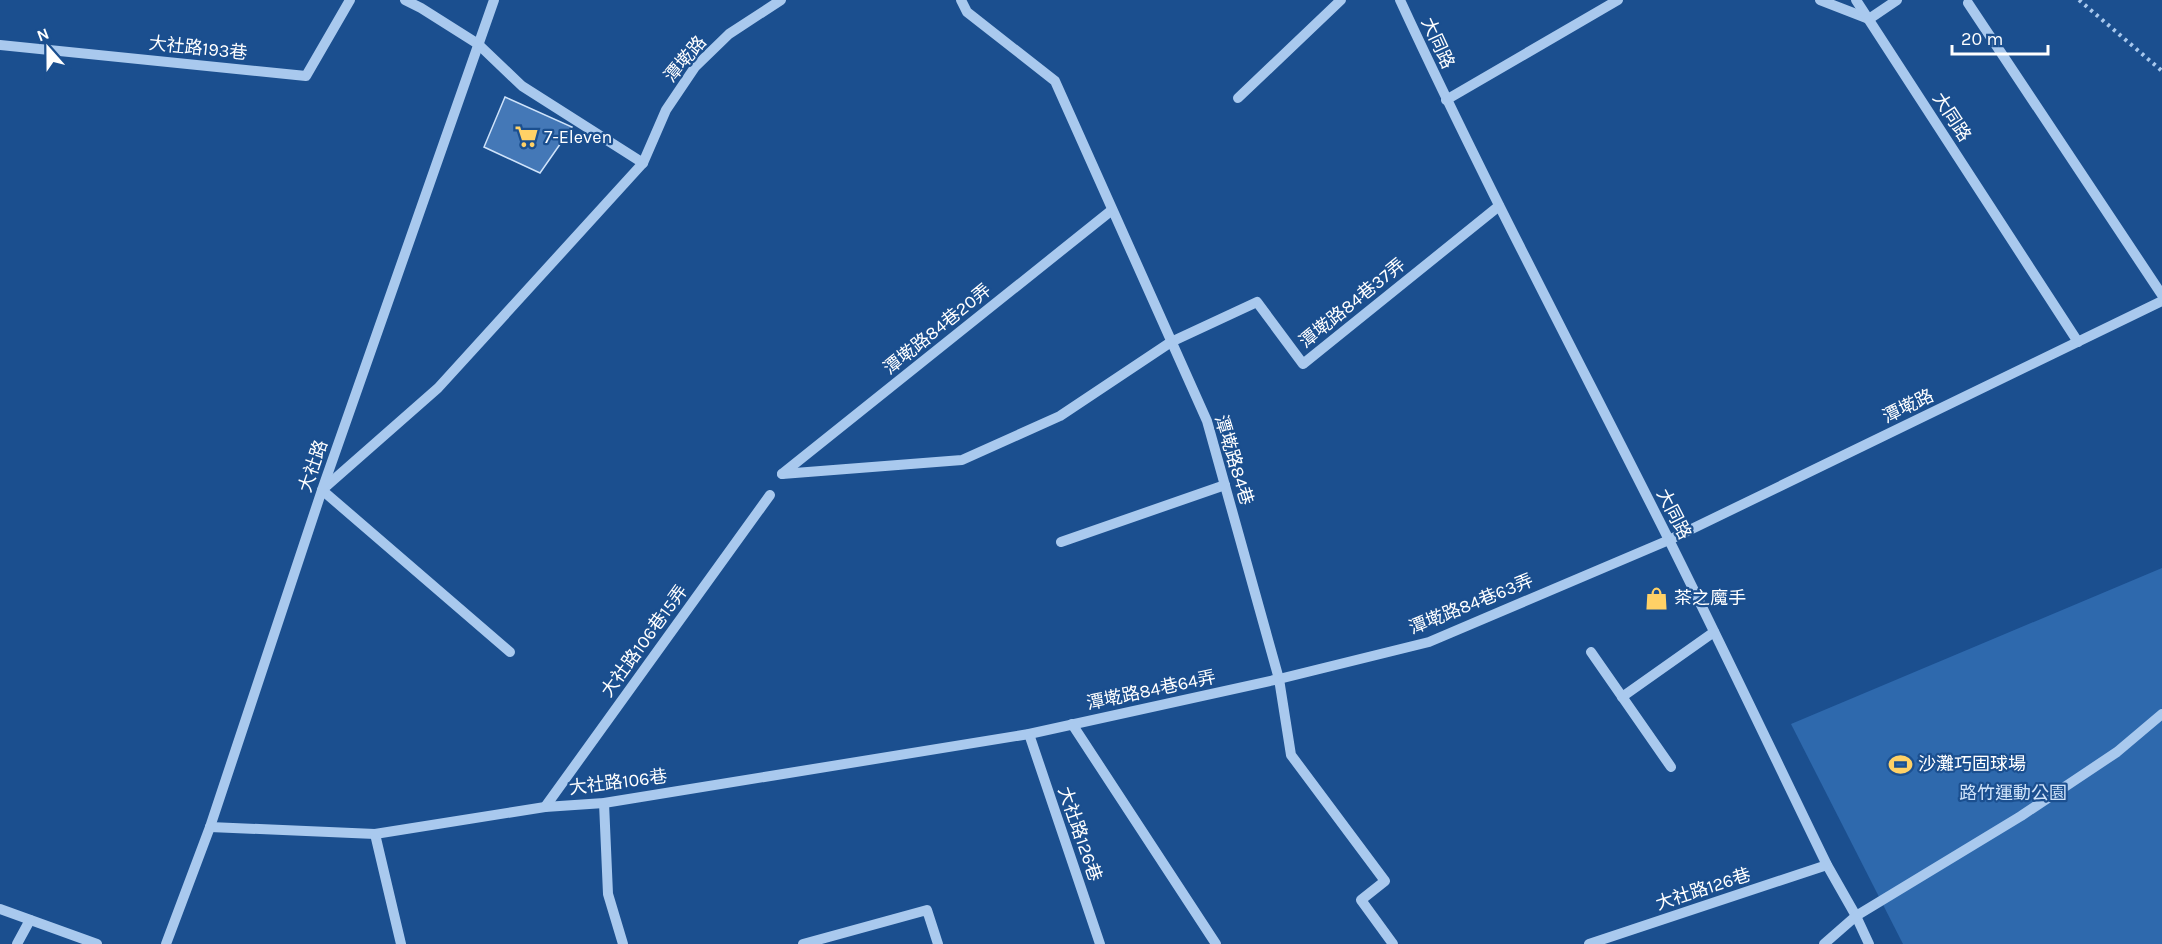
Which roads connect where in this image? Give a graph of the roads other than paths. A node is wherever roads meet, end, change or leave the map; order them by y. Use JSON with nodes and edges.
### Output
{"nodes":[{"id":1,"x":350,"y":0,"type":"edge"},
{"id":2,"x":405,"y":0,"type":"edge"},
{"id":3,"x":494,"y":0,"type":"edge"},
{"id":4,"x":781,"y":0,"type":"edge"},
{"id":5,"x":961,"y":0,"type":"edge"},
{"id":6,"x":1341,"y":0,"type":"edge"},
{"id":7,"x":1400,"y":0,"type":"edge"},
{"id":8,"x":1618,"y":0,"type":"edge"},
{"id":9,"x":1820,"y":0,"type":"edge"},
{"id":10,"x":1856,"y":0,"type":"edge"},
{"id":11,"x":1897,"y":0,"type":"edge"},
{"id":12,"x":1968,"y":3,"type":"dead end"},
{"id":13,"x":1869,"y":20,"type":"junction"},
{"id":14,"x":478,"y":44,"type":"junction"},
{"id":15,"x":0,"y":45,"type":"edge"},
{"id":16,"x":1239,"y":98,"type":"dead end"},
{"id":17,"x":1446,"y":100,"type":"junction"},
{"id":18,"x":643,"y":163,"type":"junction"},
{"id":19,"x":1498,"y":206,"type":"junction"},
{"id":20,"x":1112,"y":210,"type":"junction"},
{"id":21,"x":2162,"y":295,"type":"edge"},
{"id":22,"x":2162,"y":301,"type":"edge"},
{"id":23,"x":1171,"y":342,"type":"junction"},
{"id":24,"x":2078,"y":342,"type":"junction"},
{"id":25,"x":1225,"y":485,"type":"junction"},
{"id":26,"x":322,"y":490,"type":"junction"},
{"id":27,"x":770,"y":495,"type":"dead end"},
{"id":28,"x":1669,"y":540,"type":"junction"},
{"id":29,"x":1061,"y":542,"type":"dead end"},
{"id":30,"x":1713,"y":632,"type":"junction"},
{"id":31,"x":510,"y":652,"type":"dead end"},
{"id":32,"x":1591,"y":652,"type":"dead end"},
{"id":33,"x":1280,"y":679,"type":"junction"},
{"id":34,"x":1622,"y":698,"type":"junction"},
{"id":35,"x":2162,"y":714,"type":"edge"},
{"id":36,"x":1071,"y":724,"type":"junction"},
{"id":37,"x":1029,"y":734,"type":"junction"},
{"id":38,"x":1671,"y":767,"type":"dead end"},
{"id":39,"x":604,"y":803,"type":"junction"},
{"id":40,"x":545,"y":807,"type":"junction"},
{"id":41,"x":210,"y":827,"type":"junction"},
{"id":42,"x":375,"y":834,"type":"junction"},
{"id":43,"x":1827,"y":865,"type":"junction"},
{"id":44,"x":0,"y":909,"type":"edge"},
{"id":45,"x":1856,"y":916,"type":"junction"},
{"id":46,"x":30,"y":920,"type":"junction"},
{"id":47,"x":17,"y":944,"type":"edge"},
{"id":48,"x":96,"y":944,"type":"edge"},
{"id":49,"x":166,"y":944,"type":"edge"},
{"id":50,"x":401,"y":944,"type":"edge"},
{"id":51,"x":623,"y":944,"type":"edge"},
{"id":52,"x":803,"y":944,"type":"edge"},
{"id":53,"x":938,"y":944,"type":"edge"},
{"id":54,"x":1100,"y":944,"type":"edge"},
{"id":55,"x":1216,"y":944,"type":"edge"},
{"id":56,"x":1393,"y":944,"type":"edge"},
{"id":57,"x":1589,"y":944,"type":"edge"},
{"id":58,"x":1824,"y":944,"type":"edge"},
{"id":59,"x":1869,"y":944,"type":"edge"}],
"edges":[{"from":1,"to":15,"type":"street","name":"大社路193巷"},
{"from":2,"to":14,"type":"street"},
{"from":3,"to":14,"type":"street","name":"大社路"},
{"from":4,"to":18,"type":"street","name":"潭墘路"},
{"from":5,"to":20,"type":"street","name":"潭墘路84巷"},
{"from":6,"to":16,"type":"street"},
{"from":7,"to":17,"type":"street","name":"大同路"},
{"from":8,"to":17,"type":"street","name":"大同路"},
{"from":9,"to":13,"type":"street"},
{"from":10,"to":13,"type":"street","name":"大同路"},
{"from":11,"to":13,"type":"street"},
{"from":12,"to":21,"type":"street"},
{"from":13,"to":24,"type":"street","name":"大同路"},
{"from":14,"to":18,"type":"street"},
{"from":14,"to":26,"type":"street","name":"大社路"},
{"from":17,"to":19,"type":"street","name":"大同路"},
{"from":18,"to":26,"type":"street","name":"潭墘路"},
{"from":19,"to":23,"type":"street","name":"潭墘路84巷37弄"},
{"from":19,"to":28,"type":"street","name":"大同路"},
{"from":20,"to":23,"type":"street","name":"潭墘路84巷"},
{"from":20,"to":23,"type":"street","name":"潭墘路84巷20弄"},
{"from":22,"to":24,"type":"street","name":"潭墘路"},
{"from":23,"to":25,"type":"street","name":"潭墘路84巷"},
{"from":24,"to":28,"type":"street","name":"潭墘路"},
{"from":25,"to":29,"type":"street"},
{"from":25,"to":33,"type":"street","name":"潭墘路84巷"},
{"from":26,"to":31,"type":"street"},
{"from":26,"to":41,"type":"street","name":"大社路"},
{"from":27,"to":40,"type":"street","name":"大社路106巷15弄"},
{"from":28,"to":30,"type":"street","name":"大同路"},
{"from":28,"to":33,"type":"street","name":"潭墘路84巷63弄"},
{"from":30,"to":34,"type":"street"},
{"from":30,"to":43,"type":"street","name":"大同路"},
{"from":32,"to":34,"type":"street"},
{"from":33,"to":36,"type":"street","name":"潭墘路84巷64弄"},
{"from":33,"to":56,"type":"street","name":"潭墘路84巷"},
{"from":34,"to":38,"type":"street"},
{"from":35,"to":45,"type":"street"},
{"from":36,"to":37,"type":"street","name":"潭墘路84巷64弄"},
{"from":36,"to":55,"type":"street"},
{"from":37,"to":39,"type":"street","name":"大社路106巷"},
{"from":37,"to":54,"type":"street","name":"大社路126巷"},
{"from":39,"to":40,"type":"street","name":"大社路106巷"},
{"from":39,"to":51,"type":"street"},
{"from":40,"to":42,"type":"street","name":"大社路106巷"},
{"from":41,"to":42,"type":"street","name":"大社路106巷"},
{"from":41,"to":49,"type":"street","name":"大社路"},
{"from":42,"to":50,"type":"street"},
{"from":43,"to":45,"type":"street","name":"大同路"},
{"from":43,"to":57,"type":"street","name":"大社路126巷"},
{"from":44,"to":46,"type":"street"},
{"from":45,"to":58,"type":"street"},
{"from":45,"to":59,"type":"street","name":"大同路"},
{"from":46,"to":47,"type":"street"},
{"from":46,"to":48,"type":"street"},
{"from":52,"to":53,"type":"street"}]}
